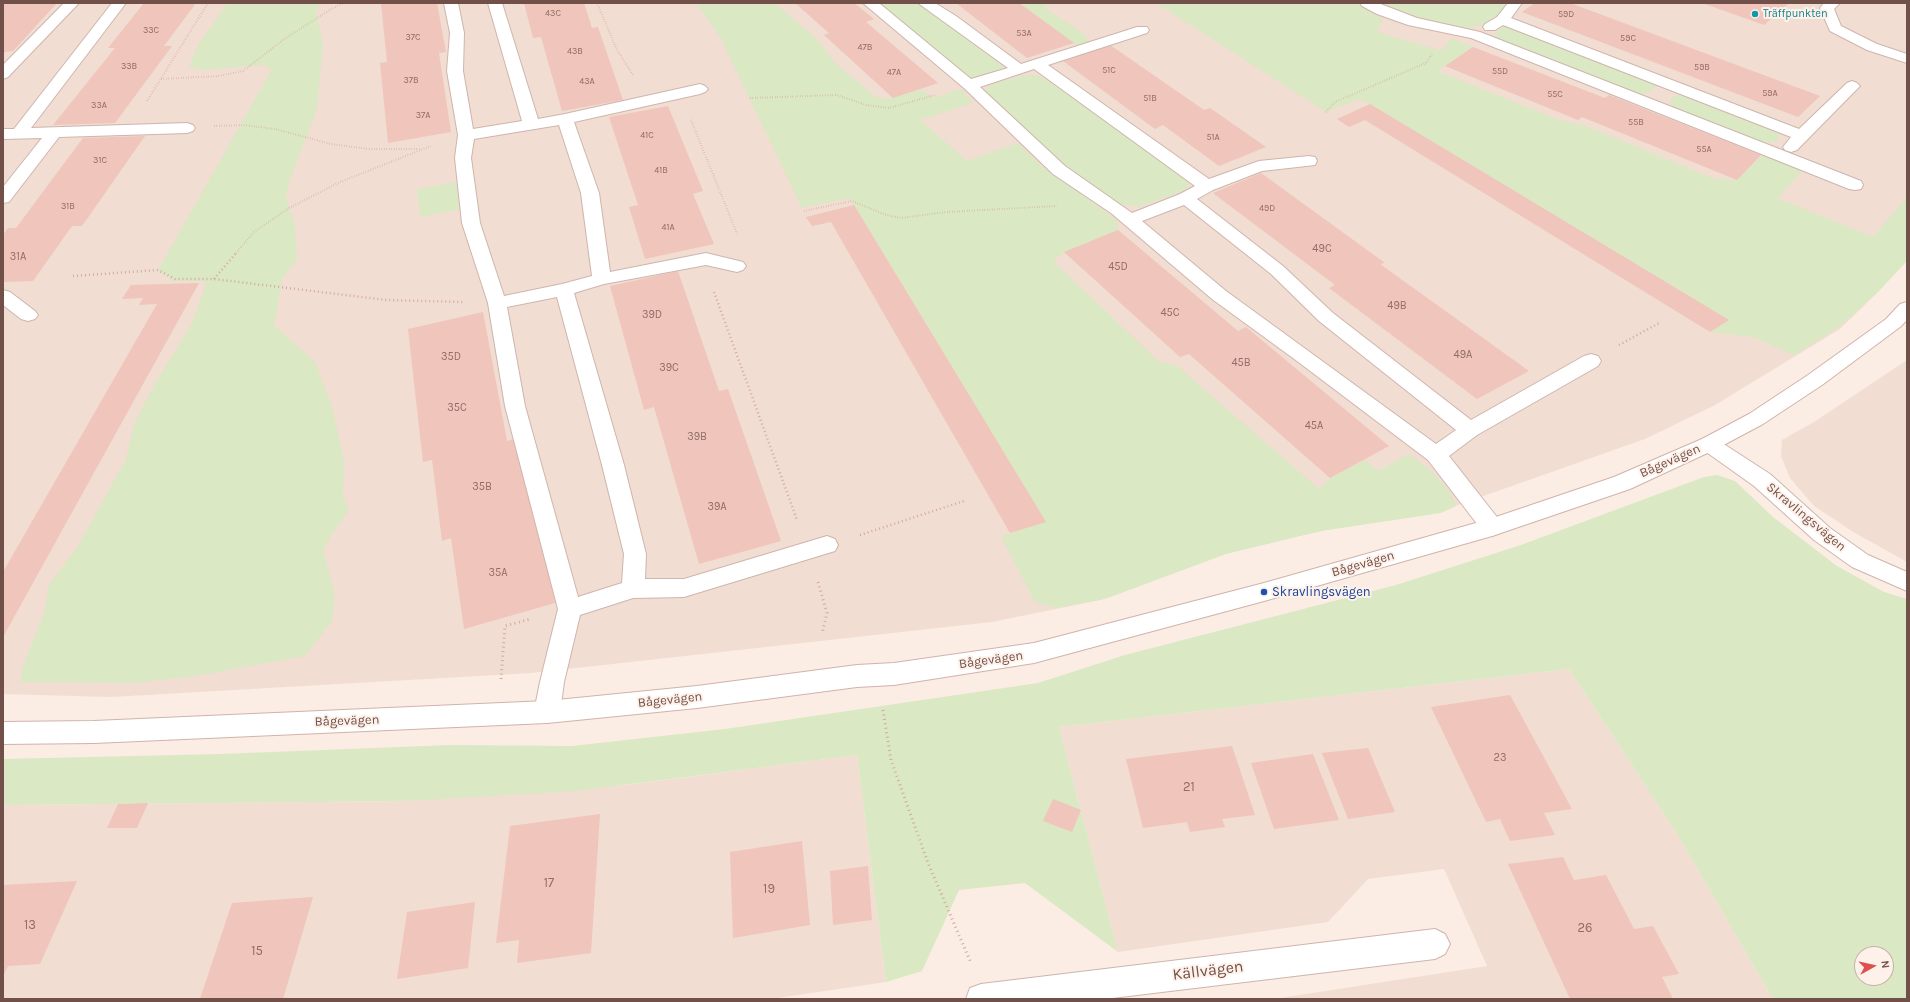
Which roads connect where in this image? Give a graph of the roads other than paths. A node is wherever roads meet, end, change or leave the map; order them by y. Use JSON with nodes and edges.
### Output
{"nodes":[{"id":1,"x":72,"y":3,"type":"edge"},
{"id":2,"x":119,"y":3,"type":"edge"},
{"id":3,"x":451,"y":3,"type":"edge"},
{"id":4,"x":495,"y":3,"type":"edge"},
{"id":5,"x":870,"y":3,"type":"edge"},
{"id":6,"x":925,"y":3,"type":"edge"},
{"id":7,"x":1367,"y":3,"type":"edge"},
{"id":8,"x":1514,"y":3,"type":"edge"},
{"id":9,"x":1825,"y":4,"type":"edge"},
{"id":10,"x":1502,"y":20,"type":"junction"},
{"id":11,"x":1142,"y":30,"type":"dead end"},
{"id":12,"x":1475,"y":35,"type":"junction"},
{"id":13,"x":1907,"y":59,"type":"edge"},
{"id":14,"x":1037,"y":64,"type":"junction"},
{"id":15,"x":1019,"y":69,"type":"junction"},
{"id":16,"x":3,"y":74,"type":"edge"},
{"id":17,"x":969,"y":85,"type":"junction"},
{"id":18,"x":1852,"y":86,"type":"dead end"},
{"id":19,"x":700,"y":89,"type":"dead end"},
{"id":20,"x":565,"y":119,"type":"junction"},
{"id":21,"x":531,"y":123,"type":"junction"},
{"id":22,"x":187,"y":128,"type":"road end"},
{"id":23,"x":55,"y":132,"type":"junction"},
{"id":24,"x":11,"y":134,"type":"edge"},
{"id":25,"x":466,"y":135,"type":"junction"},
{"id":26,"x":1802,"y":136,"type":"junction"},
{"id":27,"x":1781,"y":156,"type":"junction"},
{"id":28,"x":1309,"y":161,"type":"dead end"},
{"id":29,"x":1855,"y":185,"type":"dead end"},
{"id":30,"x":1207,"y":186,"type":"junction"},
{"id":31,"x":3,"y":198,"type":"edge"},
{"id":32,"x":1186,"y":198,"type":"junction"},
{"id":33,"x":1124,"y":215,"type":"junction"},
{"id":34,"x":730,"y":264,"type":"road end"},
{"id":35,"x":602,"y":279,"type":"junction"},
{"id":36,"x":564,"y":290,"type":"junction"},
{"id":37,"x":3,"y":296,"type":"edge"},
{"id":38,"x":497,"y":303,"type":"junction"},
{"id":39,"x":1907,"y":308,"type":"edge"},
{"id":40,"x":28,"y":315,"type":"dead end"},
{"id":41,"x":1591,"y":361,"type":"road end"},
{"id":42,"x":1470,"y":430,"type":"junction"},
{"id":43,"x":1709,"y":444,"type":"junction"},
{"id":44,"x":1436,"y":455,"type":"junction"},
{"id":45,"x":1492,"y":528,"type":"junction"},
{"id":46,"x":817,"y":548,"type":"road end"},
{"id":47,"x":1907,"y":582,"type":"edge"},
{"id":48,"x":633,"y":589,"type":"junction"},
{"id":49,"x":570,"y":609,"type":"junction"},
{"id":50,"x":546,"y":712,"type":"junction"},
{"id":51,"x":3,"y":733,"type":"edge"},
{"id":52,"x":1435,"y":944,"type":"dead end"},
{"id":53,"x":983,"y":999,"type":"edge"}],
"edges":[{"from":1,"to":16,"type":"street"},
{"from":2,"to":24,"type":"street"},
{"from":3,"to":25,"type":"street"},
{"from":4,"to":21,"type":"street"},
{"from":5,"to":17,"type":"street"},
{"from":6,"to":15,"type":"street"},
{"from":7,"to":12,"type":"street"},
{"from":8,"to":10,"type":"street"},
{"from":9,"to":13,"type":"street"},
{"from":10,"to":12,"type":"street"},
{"from":10,"to":26,"type":"street"},
{"from":11,"to":14,"type":"street"},
{"from":12,"to":27,"type":"street"},
{"from":14,"to":15,"type":"street"},
{"from":14,"to":30,"type":"street"},
{"from":15,"to":17,"type":"street"},
{"from":17,"to":33,"type":"street"},
{"from":18,"to":26,"type":"street"},
{"from":19,"to":20,"type":"street"},
{"from":20,"to":21,"type":"street"},
{"from":20,"to":35,"type":"street"},
{"from":21,"to":25,"type":"street"},
{"from":22,"to":23,"type":"street"},
{"from":23,"to":24,"type":"street"},
{"from":23,"to":31,"type":"street"},
{"from":25,"to":38,"type":"street"},
{"from":26,"to":27,"type":"street"},
{"from":27,"to":29,"type":"street"},
{"from":28,"to":30,"type":"street"},
{"from":30,"to":32,"type":"street"},
{"from":32,"to":33,"type":"street"},
{"from":32,"to":42,"type":"street"},
{"from":33,"to":44,"type":"street"},
{"from":34,"to":35,"type":"street"},
{"from":35,"to":36,"type":"street"},
{"from":36,"to":38,"type":"street"},
{"from":36,"to":48,"type":"street"},
{"from":37,"to":40,"type":"street"},
{"from":38,"to":49,"type":"street"},
{"from":39,"to":43,"type":"street","name":"Bågevägen"},
{"from":41,"to":42,"type":"street"},
{"from":42,"to":44,"type":"street"},
{"from":43,"to":45,"type":"street","name":"Bågevägen"},
{"from":43,"to":47,"type":"street","name":"Skravlingsvägen"},
{"from":44,"to":45,"type":"street"},
{"from":45,"to":50,"type":"street","name":"Bågevägen"},
{"from":46,"to":48,"type":"street"},
{"from":48,"to":49,"type":"street"},
{"from":49,"to":50,"type":"street"},
{"from":50,"to":51,"type":"street","name":"Bågevägen"},
{"from":52,"to":53,"type":"street","name":"Källvägen"}]}
